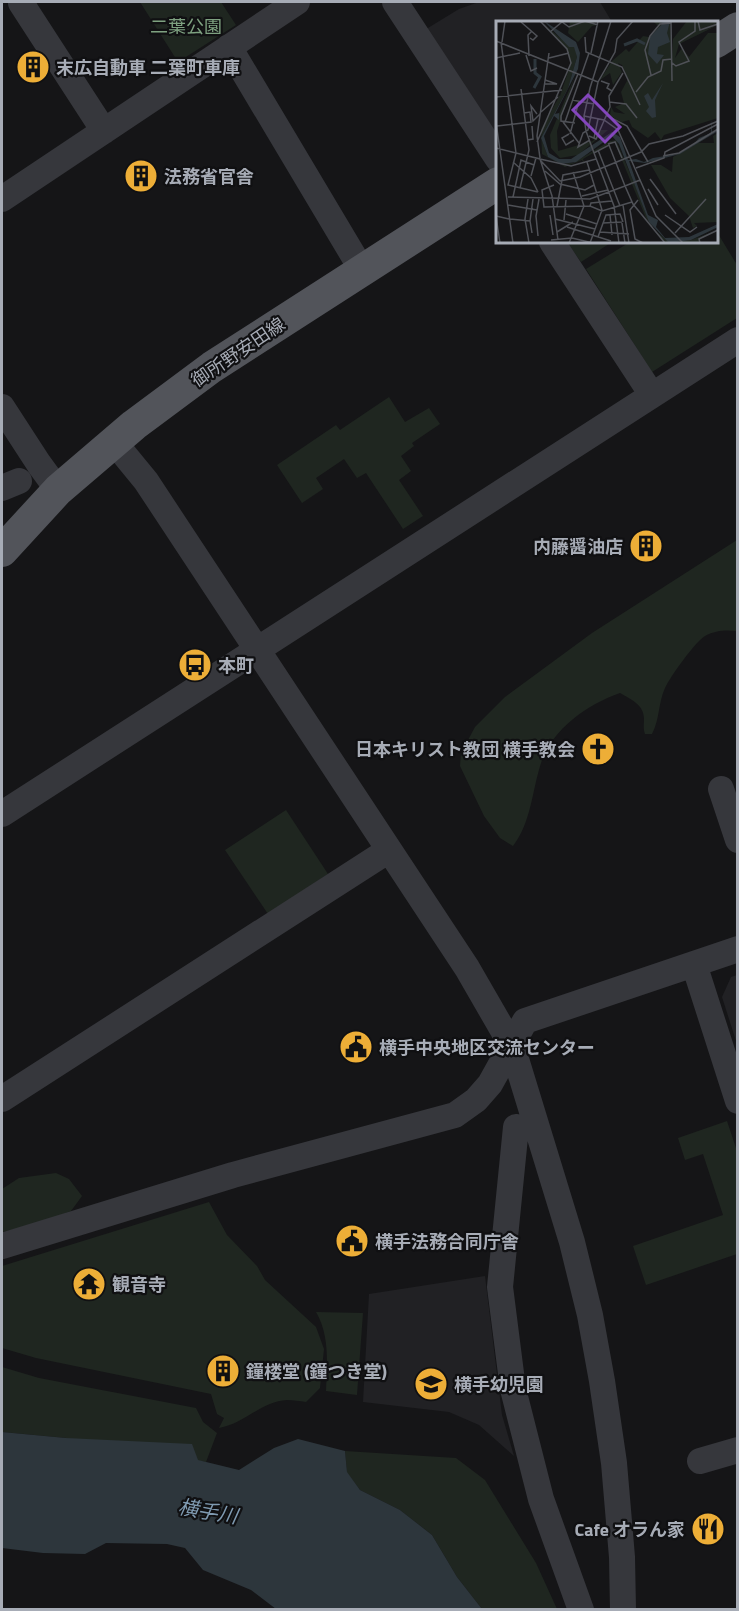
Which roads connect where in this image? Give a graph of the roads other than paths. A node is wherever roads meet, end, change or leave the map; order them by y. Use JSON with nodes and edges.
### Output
{"nodes":[{"id":1,"x":24,"y":2,"type":"edge"},
{"id":2,"x":297,"y":2,"type":"edge"},
{"id":3,"x":395,"y":2,"type":"edge"},
{"id":4,"x":738,"y":28,"type":"edge"},
{"id":5,"x":718,"y":41,"type":"edge"},
{"id":6,"x":229,"y":47,"type":"junction"},
{"id":7,"x":104,"y":131,"type":"junction"},
{"id":8,"x":496,"y":156,"type":"edge"},
{"id":9,"x":496,"y":184,"type":"edge"},
{"id":10,"x":2,"y":199,"type":"edge"},
{"id":11,"x":553,"y":243,"type":"edge"},
{"id":12,"x":362,"y":270,"type":"junction"},
{"id":13,"x":738,"y":340,"type":"edge"},
{"id":14,"x":652,"y":395,"type":"junction"},
{"id":15,"x":2,"y":407,"type":"edge"},
{"id":16,"x":114,"y":442,"type":"junction"},
{"id":17,"x":58,"y":490,"type":"junction"},
{"id":18,"x":2,"y":551,"type":"edge"},
{"id":19,"x":256,"y":649,"type":"junction"},
{"id":20,"x":721,"y":789,"type":"dead end"},
{"id":21,"x":2,"y":814,"type":"edge"},
{"id":22,"x":738,"y":840,"type":"edge"},
{"id":23,"x":389,"y":850,"type":"junction"},
{"id":24,"x":738,"y":949,"type":"edge"},
{"id":25,"x":694,"y":964,"type":"junction"},
{"id":26,"x":512,"y":1046,"type":"junction"},
{"id":27,"x":2,"y":1099,"type":"edge"},
{"id":28,"x":738,"y":1101,"type":"edge"},
{"id":29,"x":516,"y":1126,"type":"dead end"},
{"id":30,"x":2,"y":1246,"type":"edge"},
{"id":31,"x":738,"y":1450,"type":"edge"},
{"id":32,"x":700,"y":1461,"type":"dead end"},
{"id":33,"x":581,"y":1610,"type":"edge"},
{"id":34,"x":623,"y":1610,"type":"edge"}],
"edges":[{"from":1,"to":7,"type":"street"},
{"from":2,"to":6,"type":"street"},
{"from":3,"to":8,"type":"street"},
{"from":4,"to":5,"type":"main road"},
{"from":6,"to":7,"type":"street"},
{"from":6,"to":12,"type":"street"},
{"from":7,"to":10,"type":"street"},
{"from":9,"to":12,"type":"main road","name":"御所野安田線"},
{"from":11,"to":14,"type":"street"},
{"from":12,"to":16,"type":"main road","name":"御所野安田線"},
{"from":13,"to":14,"type":"street"},
{"from":14,"to":19,"type":"street"},
{"from":15,"to":17,"type":"street"},
{"from":16,"to":17,"type":"main road","name":"御所野安田線"},
{"from":16,"to":19,"type":"street"},
{"from":17,"to":18,"type":"main road","name":"御所野安田線"},
{"from":19,"to":21,"type":"street"},
{"from":19,"to":23,"type":"street"},
{"from":20,"to":22,"type":"street"},
{"from":23,"to":26,"type":"street"},
{"from":23,"to":27,"type":"street"},
{"from":24,"to":25,"type":"street"},
{"from":25,"to":26,"type":"street"},
{"from":25,"to":28,"type":"street"},
{"from":26,"to":30,"type":"street"},
{"from":26,"to":34,"type":"street"},
{"from":29,"to":33,"type":"street"},
{"from":31,"to":32,"type":"street"}]}
